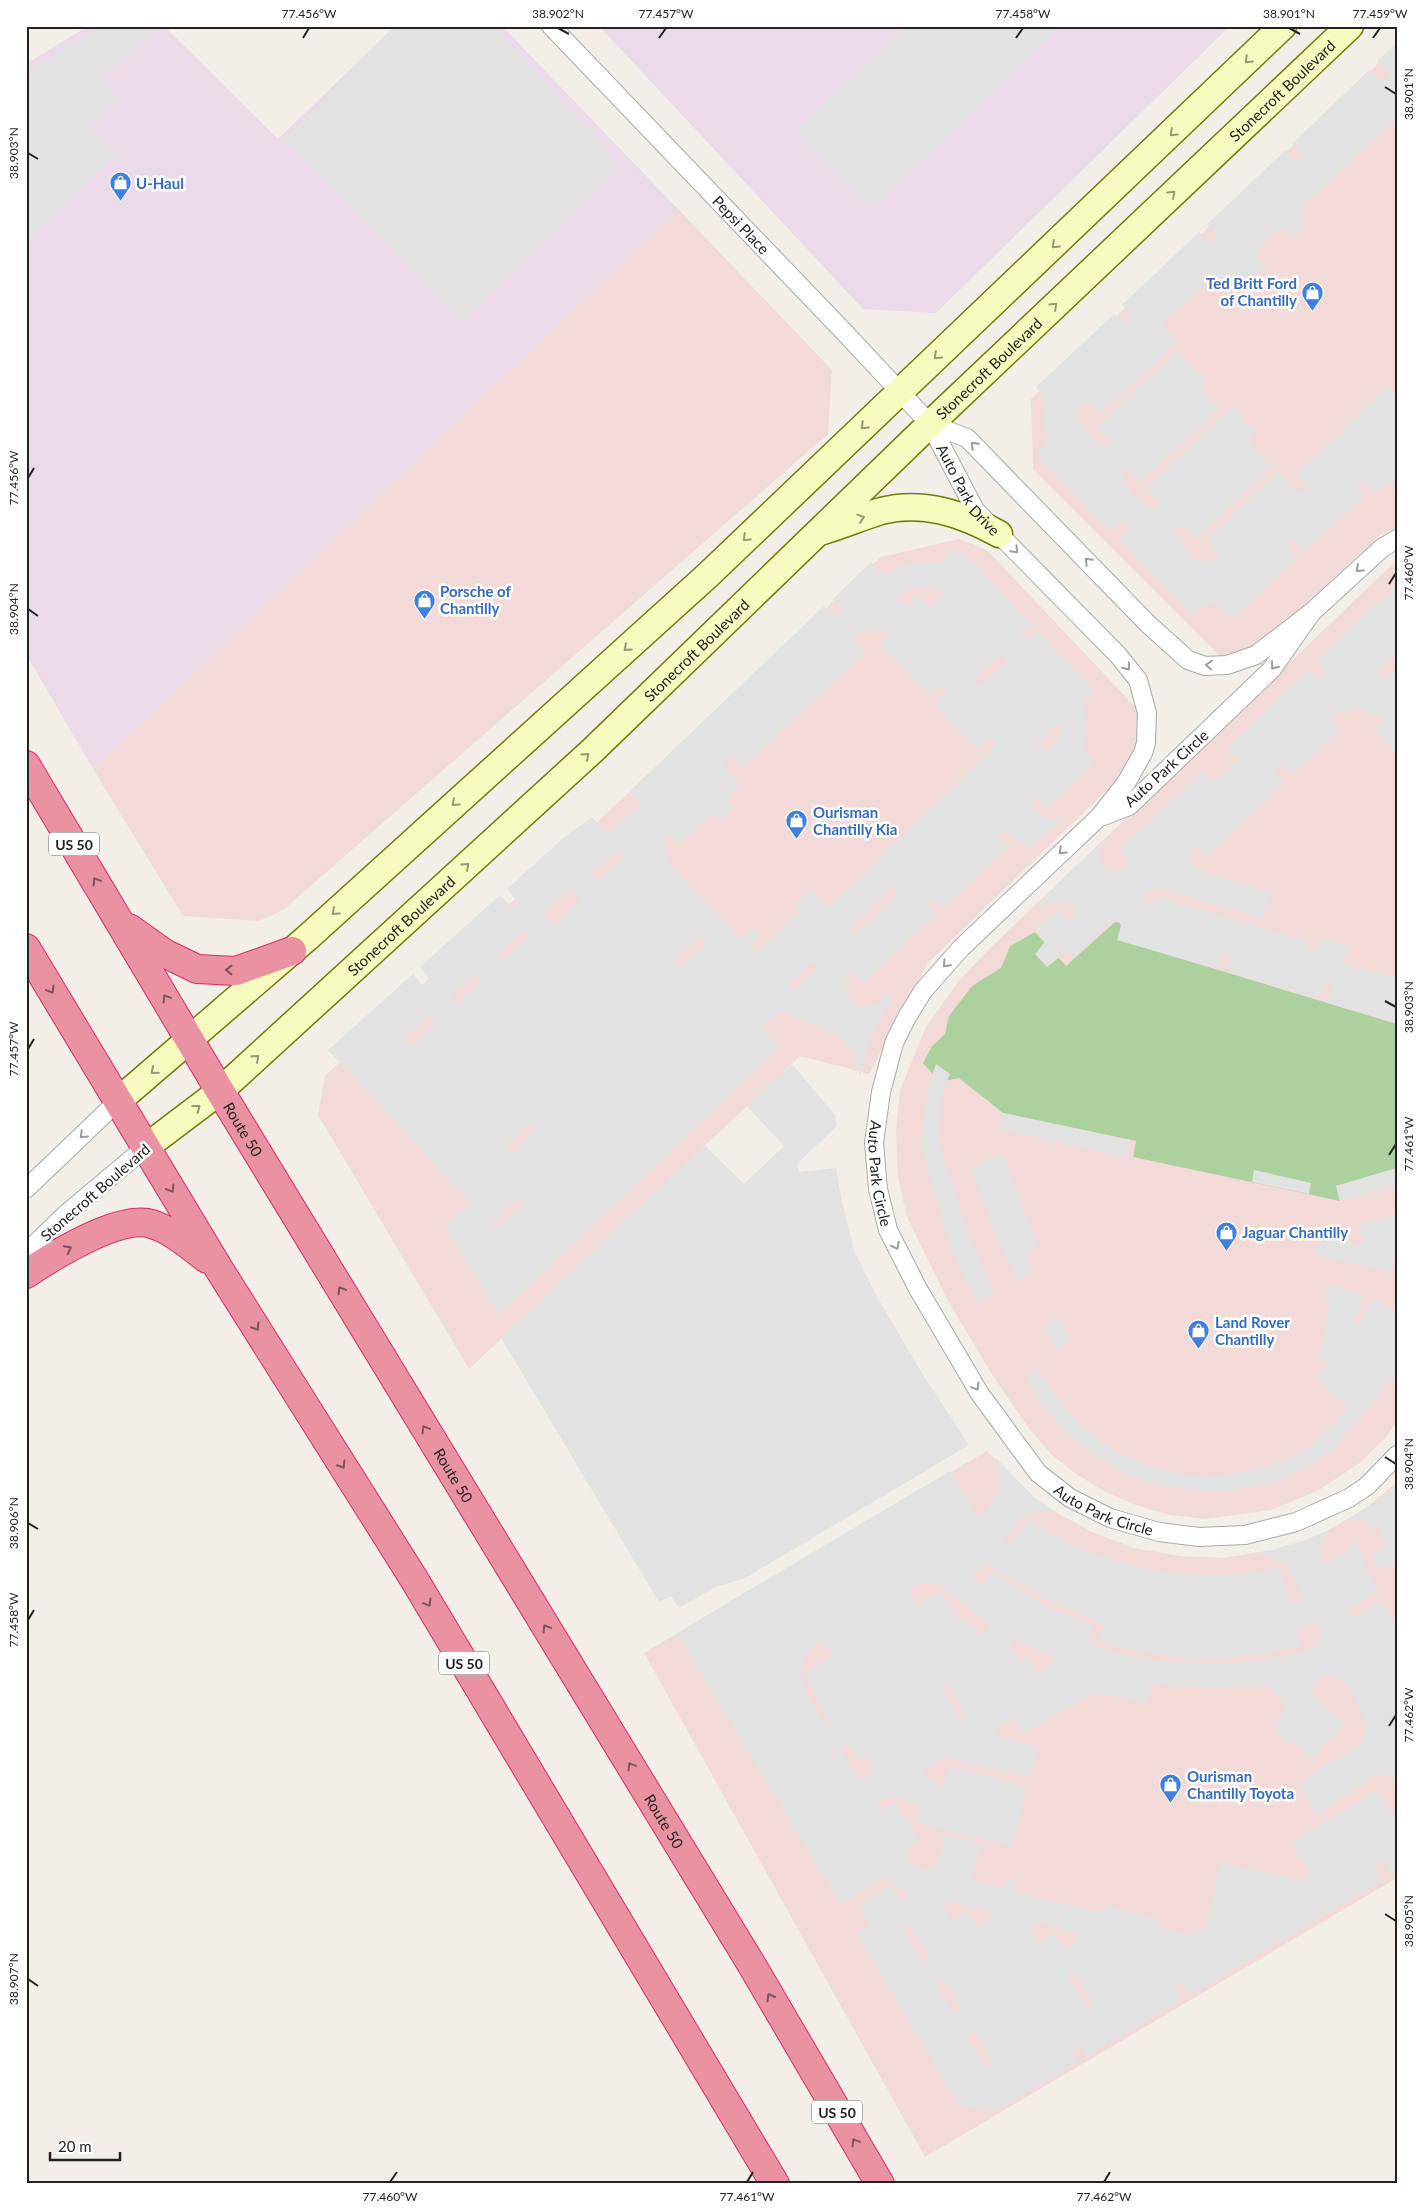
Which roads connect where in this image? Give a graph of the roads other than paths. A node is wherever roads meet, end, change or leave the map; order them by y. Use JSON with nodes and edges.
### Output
{"nodes":[{"id":1,"x":551,"y":26,"type":"edge"},
{"id":2,"x":1283,"y":26,"type":"edge"},
{"id":3,"x":1350,"y":26,"type":"edge"},
{"id":4,"x":899,"y":392,"type":"junction"},
{"id":5,"x":930,"y":424,"type":"junction"},
{"id":6,"x":815,"y":534,"type":"junction"},
{"id":7,"x":999,"y":534,"type":"junction"},
{"id":8,"x":1397,"y":539,"type":"edge"},
{"id":9,"x":1312,"y":612,"type":"junction"},
{"id":10,"x":1256,"y":655,"type":"joint"},
{"id":11,"x":26,"y":765,"type":"edge"},
{"id":12,"x":1098,"y":818,"type":"junction"},
{"id":13,"x":121,"y":923,"type":"junction"},
{"id":14,"x":26,"y":948,"type":"edge"},
{"id":15,"x":292,"y":951,"type":"junction"},
{"id":16,"x":190,"y":1040,"type":"junction"},
{"id":17,"x":220,"y":1091,"type":"junction"},
{"id":18,"x":118,"y":1101,"type":"junction"},
{"id":19,"x":146,"y":1147,"type":"junction"},
{"id":20,"x":26,"y":1189,"type":"edge"},
{"id":21,"x":26,"y":1253,"type":"edge"},
{"id":22,"x":219,"y":1269,"type":"junction"},
{"id":23,"x":26,"y":1274,"type":"edge"},
{"id":24,"x":1397,"y":1455,"type":"edge"},
{"id":25,"x":775,"y":2184,"type":"edge"},
{"id":26,"x":880,"y":2184,"type":"edge"}],
"edges":[{"from":1,"to":4,"type":"street","name":"Pepsi Place"},
{"from":2,"to":4,"type":"main road","one_way":true},
{"from":5,"to":3,"type":"main road","name":"Stonecroft Boulevard","one_way":true},
{"from":4,"to":5,"type":"street","name":"Pepsi Place"},
{"from":4,"to":15,"type":"main road","one_way":true},
{"from":5,"to":6,"type":"main road","name":"Stonecroft Boulevard"},
{"from":5,"to":7,"type":"street","name":"Auto Park Drive"},
{"from":10,"to":5,"type":"street","name":"Auto Park Drive","one_way":true},
{"from":6,"to":7,"type":"main road","one_way":true},
{"from":17,"to":6,"type":"main road","name":"Stonecroft Boulevard","one_way":true},
{"from":7,"to":12,"type":"street","name":"Auto Park Drive","one_way":true},
{"from":8,"to":9,"type":"street","name":"Auto Park Circle","one_way":true},
{"from":9,"to":10,"type":"street","name":"Auto Park Circle"},
{"from":9,"to":12,"type":"street","name":"Auto Park Circle","one_way":true},
{"from":13,"to":11,"type":"highway","name":"Route 50","number":"US 50","one_way":true},
{"from":12,"to":24,"type":"street","name":"Auto Park Circle","one_way":true},
{"from":15,"to":13,"type":"highway","one_way":true},
{"from":16,"to":13,"type":"highway","name":"Route 50","number":"US 50","one_way":true},
{"from":14,"to":18,"type":"highway","number":"US 50","one_way":true},
{"from":15,"to":16,"type":"main road"},
{"from":16,"to":17,"type":"highway","name":"Route 50","number":"US 50"},
{"from":16,"to":18,"type":"main road","one_way":true},
{"from":19,"to":17,"type":"main road","name":"Stonecroft Boulevard","one_way":true},
{"from":26,"to":17,"type":"highway","name":"Route 50","number":"US 50","one_way":true},
{"from":18,"to":19,"type":"highway","number":"US 50"},
{"from":18,"to":20,"type":"street","one_way":true},
{"from":19,"to":21,"type":"street","name":"Stonecroft Boulevard"},
{"from":19,"to":22,"type":"highway","number":"US 50","one_way":true},
{"from":23,"to":22,"type":"highway","one_way":true},
{"from":22,"to":25,"type":"highway","number":"US 50","one_way":true}]}
